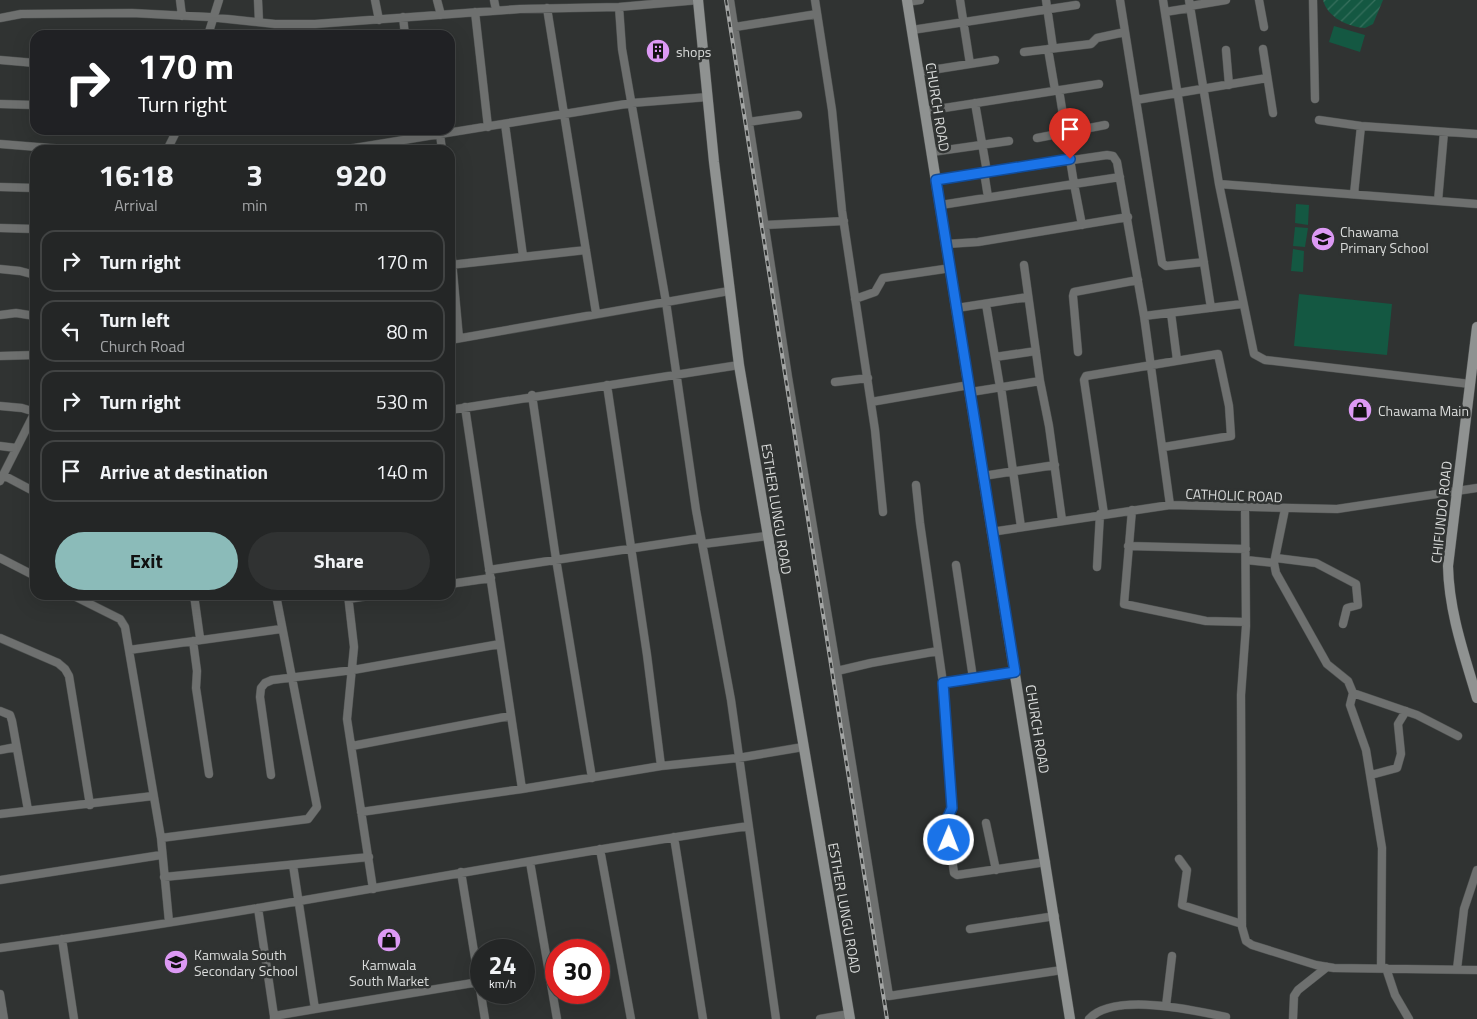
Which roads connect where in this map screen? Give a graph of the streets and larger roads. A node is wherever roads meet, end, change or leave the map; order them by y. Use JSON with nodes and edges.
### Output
{"nodes":[{"id":1,"x":180,"y":0,"type":"edge"},
{"id":2,"x":219,"y":0,"type":"edge"},
{"id":3,"x":258,"y":0,"type":"edge"},
{"id":4,"x":375,"y":0,"type":"edge"},
{"id":5,"x":437,"y":0,"type":"edge"},
{"id":6,"x":494,"y":0,"type":"edge"},
{"id":7,"x":698,"y":0,"type":"edge"},
{"id":8,"x":730,"y":0,"type":"edge"},
{"id":9,"x":815,"y":0,"type":"edge"},
{"id":10,"x":920,"y":0,"type":"edge"},
{"id":11,"x":960,"y":0,"type":"edge"},
{"id":12,"x":1046,"y":0,"type":"edge"},
{"id":13,"x":1120,"y":0,"type":"edge"},
{"id":14,"x":1163,"y":0,"type":"edge"},
{"id":15,"x":1226,"y":0,"type":"edge"},
{"id":16,"x":1259,"y":0,"type":"edge"},
{"id":17,"x":1313,"y":0,"type":"edge"},
{"id":18,"x":907,"y":1,"type":"edge"},
{"id":19,"x":620,"y":4,"type":"edge"},
{"id":20,"x":1076,"y":5,"type":"dead end"},
{"id":21,"x":1190,"y":5,"type":"edge"},
{"id":22,"x":547,"y":8,"type":"junction"},
{"id":23,"x":1047,"y":9,"type":"junction"},
{"id":24,"x":496,"y":10,"type":"junction"},
{"id":25,"x":475,"y":12,"type":"junction"},
{"id":26,"x":1165,"y":12,"type":"junction"},
{"id":27,"x":817,"y":14,"type":"junction"},
{"id":28,"x":441,"y":15,"type":"junction"},
{"id":29,"x":182,"y":16,"type":"junction"},
{"id":30,"x":403,"y":17,"type":"junction"},
{"id":31,"x":0,"y":18,"type":"edge"},
{"id":32,"x":215,"y":18,"type":"junction"},
{"id":33,"x":379,"y":20,"type":"junction"},
{"id":34,"x":259,"y":22,"type":"junction"},
{"id":35,"x":963,"y":22,"type":"junction"},
{"id":36,"x":735,"y":27,"type":"junction"},
{"id":37,"x":1264,"y":27,"type":"dead end"},
{"id":38,"x":210,"y":30,"type":"edge"},
{"id":39,"x":404,"y":30,"type":"edge"},
{"id":40,"x":912,"y":30,"type":"junction"},
{"id":41,"x":1125,"y":32,"type":"junction"},
{"id":42,"x":1051,"y":48,"type":"junction"},
{"id":43,"x":1263,"y":49,"type":"dead end"},
{"id":44,"x":1226,"y":50,"type":"dead end"},
{"id":45,"x":1024,"y":52,"type":"dead end"},
{"id":46,"x":0,"y":60,"type":"edge"},
{"id":47,"x":995,"y":60,"type":"dead end"},
{"id":48,"x":30,"y":62,"type":"edge"},
{"id":49,"x":970,"y":64,"type":"junction"},
{"id":50,"x":919,"y":72,"type":"junction"},
{"id":51,"x":1267,"y":78,"type":"junction"},
{"id":52,"x":1099,"y":84,"type":"dead end"},
{"id":53,"x":1229,"y":85,"type":"junction"},
{"id":54,"x":1057,"y":90,"type":"junction"},
{"id":55,"x":1203,"y":90,"type":"junction"},
{"id":56,"x":1177,"y":94,"type":"junction"},
{"id":57,"x":708,"y":97,"type":"junction"},
{"id":58,"x":1315,"y":99,"type":"dead end"},
{"id":59,"x":1136,"y":100,"type":"junction"},
{"id":60,"x":632,"y":103,"type":"junction"},
{"id":61,"x":975,"y":103,"type":"junction"},
{"id":62,"x":0,"y":104,"type":"edge"},
{"id":63,"x":30,"y":105,"type":"edge"},
{"id":64,"x":925,"y":111,"type":"junction"},
{"id":65,"x":563,"y":113,"type":"junction"},
{"id":66,"x":1273,"y":113,"type":"dead end"},
{"id":67,"x":798,"y":115,"type":"dead end"},
{"id":68,"x":1319,"y":120,"type":"dead end"},
{"id":69,"x":748,"y":122,"type":"junction"},
{"id":70,"x":505,"y":124,"type":"junction"},
{"id":71,"x":1105,"y":125,"type":"dead end"},
{"id":72,"x":1361,"y":126,"type":"junction"},
{"id":73,"x":488,"y":127,"type":"junction"},
{"id":74,"x":455,"y":132,"type":"edge"},
{"id":75,"x":1066,"y":132,"type":"junction"},
{"id":76,"x":1444,"y":132,"type":"junction"},
{"id":77,"x":1477,"y":134,"type":"edge"},
{"id":78,"x":416,"y":135,"type":"edge"},
{"id":79,"x":1037,"y":138,"type":"dead end"},
{"id":80,"x":1009,"y":141,"type":"dead end"},
{"id":81,"x":0,"y":144,"type":"edge"},
{"id":82,"x":382,"y":145,"type":"edge"},
{"id":83,"x":982,"y":145,"type":"junction"},
{"id":84,"x":30,"y":146,"type":"edge"},
{"id":85,"x":932,"y":152,"type":"junction"},
{"id":86,"x":1070,"y":159,"type":"junction"},
{"id":87,"x":986,"y":172,"type":"junction"},
{"id":88,"x":1120,"y":177,"type":"junction"},
{"id":89,"x":936,"y":180,"type":"junction"},
{"id":90,"x":1074,"y":184,"type":"junction"},
{"id":91,"x":1219,"y":184,"type":"junction"},
{"id":92,"x":0,"y":188,"type":"edge"},
{"id":93,"x":30,"y":188,"type":"edge"},
{"id":94,"x":1354,"y":194,"type":"junction"},
{"id":95,"x":988,"y":197,"type":"junction"},
{"id":96,"x":1438,"y":201,"type":"junction"},
{"id":97,"x":1477,"y":204,"type":"edge"},
{"id":98,"x":941,"y":205,"type":"junction"},
{"id":99,"x":1128,"y":217,"type":"junction"},
{"id":100,"x":844,"y":221,"type":"junction"},
{"id":101,"x":765,"y":225,"type":"junction"},
{"id":102,"x":1082,"y":225,"type":"junction"},
{"id":103,"x":0,"y":228,"type":"edge"},
{"id":104,"x":30,"y":229,"type":"edge"},
{"id":105,"x":948,"y":244,"type":"junction"},
{"id":106,"x":586,"y":250,"type":"junction"},
{"id":107,"x":523,"y":256,"type":"junction"},
{"id":108,"x":1204,"y":262,"type":"junction"},
{"id":109,"x":455,"y":264,"type":"edge"},
{"id":110,"x":1024,"y":266,"type":"dead end"},
{"id":111,"x":951,"y":268,"type":"junction"},
{"id":112,"x":0,"y":269,"type":"edge"},
{"id":113,"x":30,"y":274,"type":"edge"},
{"id":114,"x":1138,"y":280,"type":"junction"},
{"id":115,"x":729,"y":291,"type":"junction"},
{"id":116,"x":1028,"y":297,"type":"junction"},
{"id":117,"x":856,"y":299,"type":"junction"},
{"id":118,"x":455,"y":302,"type":"edge"},
{"id":119,"x":666,"y":302,"type":"junction"},
{"id":120,"x":986,"y":304,"type":"junction"},
{"id":121,"x":1242,"y":304,"type":"junction"},
{"id":122,"x":957,"y":308,"type":"junction"},
{"id":123,"x":1211,"y":308,"type":"junction"},
{"id":124,"x":596,"y":313,"type":"junction"},
{"id":125,"x":1171,"y":313,"type":"junction"},
{"id":126,"x":0,"y":315,"type":"edge"},
{"id":127,"x":30,"y":315,"type":"edge"},
{"id":128,"x":1144,"y":316,"type":"junction"},
{"id":129,"x":1477,"y":327,"type":"edge"},
{"id":130,"x":459,"y":338,"type":"junction"},
{"id":131,"x":455,"y":339,"type":"edge"},
{"id":132,"x":1036,"y":351,"type":"junction"},
{"id":133,"x":1078,"y":352,"type":"dead end"},
{"id":134,"x":30,"y":355,"type":"edge"},
{"id":135,"x":0,"y":356,"type":"edge"},
{"id":136,"x":995,"y":357,"type":"junction"},
{"id":137,"x":1177,"y":360,"type":"junction"},
{"id":138,"x":1151,"y":364,"type":"junction"},
{"id":139,"x":739,"y":365,"type":"junction"},
{"id":140,"x":677,"y":375,"type":"junction"},
{"id":141,"x":868,"y":378,"type":"junction"},
{"id":142,"x":1040,"y":381,"type":"junction"},
{"id":143,"x":835,"y":382,"type":"dead end"},
{"id":144,"x":1470,"y":384,"type":"junction"},
{"id":145,"x":607,"y":385,"type":"junction"},
{"id":146,"x":1000,"y":387,"type":"junction"},
{"id":147,"x":970,"y":389,"type":"junction"},
{"id":148,"x":532,"y":396,"type":"junction"},
{"id":149,"x":871,"y":402,"type":"junction"},
{"id":150,"x":0,"y":406,"type":"edge"},
{"id":151,"x":465,"y":407,"type":"junction"},
{"id":152,"x":455,"y":409,"type":"edge"},
{"id":153,"x":30,"y":410,"type":"edge"},
{"id":154,"x":30,"y":421,"type":"edge"},
{"id":155,"x":0,"y":446,"type":"edge"},
{"id":156,"x":1164,"y":447,"type":"junction"},
{"id":157,"x":16,"y":448,"type":"junction"},
{"id":158,"x":1055,"y":465,"type":"junction"},
{"id":159,"x":1013,"y":472,"type":"junction"},
{"id":160,"x":983,"y":476,"type":"junction"},
{"id":161,"x":2,"y":478,"type":"edge"},
{"id":162,"x":916,"y":486,"type":"dead end"},
{"id":163,"x":1477,"y":488,"type":"edge"},
{"id":164,"x":30,"y":490,"type":"edge"},
{"id":165,"x":1458,"y":490,"type":"junction"},
{"id":166,"x":1170,"y":505,"type":"junction"},
{"id":167,"x":1245,"y":507,"type":"junction"},
{"id":168,"x":1285,"y":509,"type":"junction"},
{"id":169,"x":1132,"y":510,"type":"junction"},
{"id":170,"x":882,"y":512,"type":"dead end"},
{"id":171,"x":1102,"y":514,"type":"junction"},
{"id":172,"x":1062,"y":520,"type":"junction"},
{"id":173,"x":1021,"y":527,"type":"junction"},
{"id":174,"x":991,"y":532,"type":"junction"},
{"id":175,"x":767,"y":536,"type":"junction"},
{"id":176,"x":702,"y":541,"type":"junction"},
{"id":177,"x":1128,"y":546,"type":"junction"},
{"id":178,"x":631,"y":548,"type":"junction"},
{"id":179,"x":1246,"y":549,"type":"junction"},
{"id":180,"x":0,"y":558,"type":"edge"},
{"id":181,"x":556,"y":559,"type":"junction"},
{"id":182,"x":1246,"y":560,"type":"junction"},
{"id":183,"x":1275,"y":560,"type":"junction"},
{"id":184,"x":956,"y":565,"type":"dead end"},
{"id":185,"x":1097,"y":567,"type":"dead end"},
{"id":186,"x":30,"y":573,"type":"edge"},
{"id":187,"x":490,"y":574,"type":"junction"},
{"id":188,"x":455,"y":583,"type":"edge"},
{"id":189,"x":82,"y":600,"type":"edge"},
{"id":190,"x":194,"y":600,"type":"edge"},
{"id":191,"x":277,"y":600,"type":"edge"},
{"id":192,"x":348,"y":600,"type":"edge"},
{"id":193,"x":1246,"y":622,"type":"junction"},
{"id":194,"x":1343,"y":624,"type":"dead end"},
{"id":195,"x":281,"y":628,"type":"junction"},
{"id":196,"x":0,"y":638,"type":"edge"},
{"id":197,"x":196,"y":640,"type":"junction"},
{"id":198,"x":500,"y":644,"type":"junction"},
{"id":199,"x":129,"y":650,"type":"junction"},
{"id":200,"x":938,"y":651,"type":"junction"},
{"id":201,"x":353,"y":670,"type":"junction"},
{"id":202,"x":837,"y":671,"type":"junction"},
{"id":203,"x":1015,"y":672,"type":"junction"},
{"id":204,"x":293,"y":676,"type":"junction"},
{"id":205,"x":973,"y":678,"type":"junction"},
{"id":206,"x":943,"y":683,"type":"junction"},
{"id":207,"x":1353,"y":693,"type":"junction"},
{"id":208,"x":1477,"y":698,"type":"edge"},
{"id":209,"x":0,"y":711,"type":"edge"},
{"id":210,"x":1406,"y":711,"type":"junction"},
{"id":211,"x":510,"y":716,"type":"junction"},
{"id":212,"x":1458,"y":736,"type":"dead end"},
{"id":213,"x":352,"y":746,"type":"junction"},
{"id":214,"x":803,"y":747,"type":"junction"},
{"id":215,"x":16,"y":748,"type":"junction"},
{"id":216,"x":0,"y":750,"type":"edge"},
{"id":217,"x":738,"y":758,"type":"junction"},
{"id":218,"x":661,"y":766,"type":"junction"},
{"id":219,"x":209,"y":774,"type":"dead end"},
{"id":220,"x":271,"y":775,"type":"dead end"},
{"id":221,"x":1371,"y":775,"type":"junction"},
{"id":222,"x":592,"y":778,"type":"junction"},
{"id":223,"x":522,"y":789,"type":"junction"},
{"id":224,"x":153,"y":796,"type":"junction"},
{"id":225,"x":90,"y":805,"type":"junction"},
{"id":226,"x":28,"y":810,"type":"junction"},
{"id":227,"x":361,"y":812,"type":"junction"},
{"id":228,"x":0,"y":814,"type":"edge"},
{"id":229,"x":986,"y":823,"type":"dead end"},
{"id":230,"x":748,"y":826,"type":"junction"},
{"id":231,"x":674,"y":837,"type":"junction"},
{"id":232,"x":160,"y":838,"type":"junction"},
{"id":233,"x":600,"y":849,"type":"junction"},
{"id":234,"x":160,"y":855,"type":"junction"},
{"id":235,"x":369,"y":857,"type":"junction"},
{"id":236,"x":1179,"y":859,"type":"dead end"},
{"id":237,"x":530,"y":862,"type":"junction"},
{"id":238,"x":1046,"y":862,"type":"junction"},
{"id":239,"x":293,"y":865,"type":"junction"},
{"id":240,"x":996,"y":870,"type":"junction"},
{"id":241,"x":1477,"y":870,"type":"edge"},
{"id":242,"x":461,"y":872,"type":"junction"},
{"id":243,"x":164,"y":878,"type":"junction"},
{"id":244,"x":0,"y":880,"type":"edge"},
{"id":245,"x":373,"y":889,"type":"junction"},
{"id":246,"x":300,"y":901,"type":"junction"},
{"id":247,"x":258,"y":908,"type":"junction"},
{"id":248,"x":1054,"y":916,"type":"junction"},
{"id":249,"x":169,"y":922,"type":"junction"},
{"id":250,"x":1242,"y":924,"type":"junction"},
{"id":251,"x":970,"y":929,"type":"dead end"},
{"id":252,"x":62,"y":939,"type":"junction"},
{"id":253,"x":472,"y":939,"type":"edge"},
{"id":254,"x":0,"y":948,"type":"edge"},
{"id":255,"x":1172,"y":956,"type":"dead end"},
{"id":256,"x":1326,"y":967,"type":"junction"},
{"id":257,"x":1384,"y":968,"type":"junction"},
{"id":258,"x":1457,"y":969,"type":"junction"},
{"id":259,"x":1062,"y":970,"type":"junction"},
{"id":260,"x":1477,"y":970,"type":"edge"},
{"id":261,"x":470,"y":983,"type":"edge"},
{"id":262,"x":0,"y":994,"type":"edge"},
{"id":263,"x":483,"y":1004,"type":"edge"},
{"id":264,"x":1166,"y":1006,"type":"junction"},
{"id":265,"x":315,"y":1009,"type":"junction"},
{"id":266,"x":850,"y":1016,"type":"edge"},
{"id":267,"x":1226,"y":1017,"type":"dead end"},
{"id":268,"x":274,"y":1018,"type":"edge"},
{"id":269,"x":4,"y":1019,"type":"edge"},
{"id":270,"x":74,"y":1019,"type":"edge"},
{"id":271,"x":485,"y":1019,"type":"edge"},
{"id":272,"x":557,"y":1019,"type":"edge"},
{"id":273,"x":631,"y":1019,"type":"edge"},
{"id":274,"x":703,"y":1019,"type":"edge"},
{"id":275,"x":776,"y":1019,"type":"edge"},
{"id":276,"x":820,"y":1019,"type":"edge"},
{"id":277,"x":1070,"y":1019,"type":"edge"},
{"id":278,"x":1089,"y":1019,"type":"edge"},
{"id":279,"x":1293,"y":1019,"type":"edge"},
{"id":280,"x":1408,"y":1019,"type":"edge"}],
"edges":[{"from":1,"to":29,"type":"street"},
{"from":2,"to":32,"type":"street"},
{"from":3,"to":34,"type":"street"},
{"from":4,"to":33,"type":"street"},
{"from":5,"to":28,"type":"street"},
{"from":6,"to":24,"type":"street"},
{"from":7,"to":19,"type":"street"},
{"from":7,"to":57,"type":"street","name":"ESTHER LUNGU ROAD"},
{"from":8,"to":36,"type":"street"},
{"from":9,"to":27,"type":"street"},
{"from":10,"to":18,"type":"street"},
{"from":11,"to":35,"type":"street"},
{"from":12,"to":23,"type":"street"},
{"from":13,"to":41,"type":"street"},
{"from":14,"to":26,"type":"street"},
{"from":15,"to":21,"type":"street"},
{"from":16,"to":37,"type":"street"},
{"from":17,"to":58,"type":"street"},
{"from":18,"to":40,"type":"street","name":"CHURCH ROAD"},
{"from":19,"to":22,"type":"street"},
{"from":19,"to":60,"type":"street"},
{"from":20,"to":23,"type":"street"},
{"from":21,"to":26,"type":"street"},
{"from":21,"to":55,"type":"street"},
{"from":22,"to":24,"type":"street"},
{"from":22,"to":65,"type":"street"},
{"from":23,"to":35,"type":"street"},
{"from":23,"to":42,"type":"street"},
{"from":24,"to":25,"type":"street"},
{"from":25,"to":28,"type":"street"},
{"from":25,"to":73,"type":"street"},
{"from":26,"to":56,"type":"street"},
{"from":27,"to":36,"type":"street"},
{"from":27,"to":100,"type":"street"},
{"from":28,"to":30,"type":"street"},
{"from":29,"to":31,"type":"street"},
{"from":29,"to":32,"type":"street"},
{"from":30,"to":33,"type":"street"},
{"from":30,"to":39,"type":"street"},
{"from":32,"to":34,"type":"street"},
{"from":32,"to":38,"type":"street"},
{"from":33,"to":34,"type":"street"},
{"from":35,"to":40,"type":"street"},
{"from":35,"to":49,"type":"street"},
{"from":36,"to":69,"type":"street"},
{"from":40,"to":50,"type":"street","name":"CHURCH ROAD"},
{"from":41,"to":42,"type":"street"},
{"from":41,"to":59,"type":"street"},
{"from":42,"to":45,"type":"street"},
{"from":42,"to":54,"type":"street"},
{"from":43,"to":51,"type":"street"},
{"from":44,"to":53,"type":"street"},
{"from":46,"to":48,"type":"street"},
{"from":47,"to":49,"type":"street"},
{"from":49,"to":50,"type":"street"},
{"from":50,"to":64,"type":"street","name":"CHURCH ROAD"},
{"from":51,"to":53,"type":"street"},
{"from":51,"to":66,"type":"street"},
{"from":52,"to":54,"type":"street"},
{"from":53,"to":55,"type":"street"},
{"from":54,"to":61,"type":"street"},
{"from":54,"to":75,"type":"street"},
{"from":55,"to":56,"type":"street"},
{"from":55,"to":91,"type":"street"},
{"from":56,"to":59,"type":"street"},
{"from":56,"to":108,"type":"street"},
{"from":57,"to":60,"type":"street"},
{"from":57,"to":115,"type":"street","name":"ESTHER LUNGU ROAD"},
{"from":59,"to":108,"type":"street"},
{"from":60,"to":65,"type":"street"},
{"from":60,"to":119,"type":"street"},
{"from":61,"to":64,"type":"street"},
{"from":61,"to":83,"type":"street"},
{"from":62,"to":63,"type":"street"},
{"from":64,"to":85,"type":"street","name":"CHURCH ROAD"},
{"from":65,"to":70,"type":"street"},
{"from":65,"to":106,"type":"street"},
{"from":67,"to":69,"type":"street"},
{"from":68,"to":72,"type":"street"},
{"from":69,"to":101,"type":"street"},
{"from":70,"to":73,"type":"street"},
{"from":70,"to":107,"type":"street"},
{"from":71,"to":75,"type":"street"},
{"from":72,"to":76,"type":"street"},
{"from":72,"to":94,"type":"street"},
{"from":73,"to":74,"type":"street"},
{"from":75,"to":79,"type":"street"},
{"from":75,"to":86,"type":"street"},
{"from":76,"to":77,"type":"street"},
{"from":76,"to":96,"type":"street"},
{"from":78,"to":82,"type":"street"},
{"from":80,"to":83,"type":"street"},
{"from":81,"to":84,"type":"street"},
{"from":83,"to":85,"type":"street"},
{"from":83,"to":87,"type":"street"},
{"from":85,"to":89,"type":"street","name":"CHURCH ROAD"},
{"from":86,"to":87,"type":"street"},
{"from":86,"to":88,"type":"street"},
{"from":86,"to":90,"type":"street"},
{"from":87,"to":89,"type":"street"},
{"from":87,"to":95,"type":"street"},
{"from":88,"to":90,"type":"street"},
{"from":88,"to":99,"type":"street"},
{"from":89,"to":98,"type":"street","name":"CHURCH ROAD"},
{"from":90,"to":95,"type":"street"},
{"from":90,"to":102,"type":"street"},
{"from":91,"to":94,"type":"street"},
{"from":91,"to":121,"type":"street"},
{"from":92,"to":93,"type":"street"},
{"from":94,"to":96,"type":"street"},
{"from":95,"to":98,"type":"street"},
{"from":96,"to":97,"type":"street"},
{"from":98,"to":105,"type":"street","name":"CHURCH ROAD"},
{"from":99,"to":102,"type":"street"},
{"from":99,"to":114,"type":"street"},
{"from":100,"to":101,"type":"street"},
{"from":100,"to":117,"type":"street"},
{"from":101,"to":202,"type":"street"},
{"from":102,"to":105,"type":"street"},
{"from":103,"to":104,"type":"street"},
{"from":105,"to":111,"type":"street","name":"CHURCH ROAD"},
{"from":106,"to":107,"type":"street"},
{"from":106,"to":124,"type":"street"},
{"from":107,"to":109,"type":"street"},
{"from":108,"to":123,"type":"street"},
{"from":110,"to":116,"type":"street"},
{"from":111,"to":117,"type":"street"},
{"from":111,"to":122,"type":"street","name":"CHURCH ROAD"},
{"from":112,"to":113,"type":"street"},
{"from":114,"to":128,"type":"street"},
{"from":114,"to":133,"type":"street"},
{"from":115,"to":119,"type":"street"},
{"from":115,"to":139,"type":"street","name":"ESTHER LUNGU ROAD"},
{"from":116,"to":120,"type":"street"},
{"from":116,"to":132,"type":"street"},
{"from":117,"to":141,"type":"street"},
{"from":118,"to":130,"type":"street"},
{"from":119,"to":124,"type":"street"},
{"from":119,"to":140,"type":"street"},
{"from":120,"to":122,"type":"street"},
{"from":120,"to":136,"type":"street"},
{"from":121,"to":123,"type":"street"},
{"from":121,"to":144,"type":"street"},
{"from":122,"to":147,"type":"street","name":"CHURCH ROAD"},
{"from":123,"to":125,"type":"street"},
{"from":124,"to":130,"type":"street"},
{"from":125,"to":128,"type":"street"},
{"from":125,"to":137,"type":"street"},
{"from":126,"to":127,"type":"street"},
{"from":128,"to":138,"type":"street"},
{"from":129,"to":144,"type":"street","name":"CHIFUNDO ROAD"},
{"from":130,"to":131,"type":"street"},
{"from":132,"to":136,"type":"street"},
{"from":132,"to":142,"type":"street"},
{"from":134,"to":135,"type":"street"},
{"from":136,"to":146,"type":"street"},
{"from":137,"to":138,"type":"street"},
{"from":137,"to":156,"type":"street"},
{"from":138,"to":156,"type":"street"},
{"from":138,"to":171,"type":"street"},
{"from":139,"to":140,"type":"street"},
{"from":139,"to":175,"type":"street","name":"ESTHER LUNGU ROAD"},
{"from":140,"to":145,"type":"street"},
{"from":140,"to":176,"type":"street"},
{"from":141,"to":143,"type":"street"},
{"from":141,"to":149,"type":"street"},
{"from":142,"to":146,"type":"street"},
{"from":142,"to":158,"type":"street"},
{"from":144,"to":165,"type":"street","name":"CHIFUNDO ROAD"},
{"from":145,"to":148,"type":"street"},
{"from":145,"to":178,"type":"street"},
{"from":146,"to":147,"type":"street"},
{"from":146,"to":159,"type":"street"},
{"from":147,"to":149,"type":"street"},
{"from":147,"to":160,"type":"street","name":"CHURCH ROAD"},
{"from":148,"to":151,"type":"street"},
{"from":148,"to":181,"type":"street"},
{"from":149,"to":170,"type":"street"},
{"from":150,"to":153,"type":"street"},
{"from":151,"to":152,"type":"street"},
{"from":151,"to":187,"type":"street"},
{"from":154,"to":157,"type":"street"},
{"from":155,"to":157,"type":"street"},
{"from":156,"to":166,"type":"street"},
{"from":157,"to":161,"type":"street"},
{"from":158,"to":159,"type":"street"},
{"from":158,"to":172,"type":"street"},
{"from":159,"to":160,"type":"street"},
{"from":159,"to":173,"type":"street"},
{"from":160,"to":174,"type":"street","name":"CHURCH ROAD"},
{"from":161,"to":164,"type":"street"},
{"from":162,"to":200,"type":"street"},
{"from":163,"to":165,"type":"street","name":"CATHOLIC ROAD"},
{"from":165,"to":168,"type":"street","name":"CATHOLIC ROAD"},
{"from":165,"to":208,"type":"street","name":"CHIFUNDO ROAD"},
{"from":166,"to":167,"type":"street","name":"CATHOLIC ROAD"},
{"from":166,"to":169,"type":"street","name":"CATHOLIC ROAD"},
{"from":167,"to":168,"type":"street","name":"CATHOLIC ROAD"},
{"from":167,"to":179,"type":"street"},
{"from":168,"to":183,"type":"street"},
{"from":169,"to":171,"type":"street","name":"CATHOLIC ROAD"},
{"from":169,"to":177,"type":"street"},
{"from":171,"to":172,"type":"street","name":"CATHOLIC ROAD"},
{"from":171,"to":185,"type":"street"},
{"from":172,"to":173,"type":"street","name":"CATHOLIC ROAD"},
{"from":173,"to":174,"type":"street","name":"CATHOLIC ROAD"},
{"from":174,"to":203,"type":"street","name":"CHURCH ROAD"},
{"from":175,"to":176,"type":"street"},
{"from":175,"to":214,"type":"street","name":"ESTHER LUNGU ROAD"},
{"from":176,"to":178,"type":"street"},
{"from":176,"to":217,"type":"street"},
{"from":177,"to":179,"type":"street"},
{"from":177,"to":193,"type":"street"},
{"from":178,"to":181,"type":"street"},
{"from":178,"to":218,"type":"street"},
{"from":179,"to":182,"type":"street"},
{"from":180,"to":186,"type":"street"},
{"from":181,"to":187,"type":"street"},
{"from":181,"to":222,"type":"street"},
{"from":182,"to":183,"type":"street"},
{"from":182,"to":193,"type":"street"},
{"from":183,"to":194,"type":"street"},
{"from":183,"to":207,"type":"street"},
{"from":184,"to":205,"type":"street"},
{"from":187,"to":188,"type":"street"},
{"from":187,"to":198,"type":"street"},
{"from":189,"to":199,"type":"street"},
{"from":190,"to":197,"type":"street"},
{"from":191,"to":195,"type":"street"},
{"from":192,"to":201,"type":"street"},
{"from":193,"to":250,"type":"street"},
{"from":195,"to":197,"type":"street"},
{"from":195,"to":204,"type":"street"},
{"from":196,"to":225,"type":"street"},
{"from":197,"to":199,"type":"street"},
{"from":197,"to":219,"type":"street"},
{"from":198,"to":201,"type":"street"},
{"from":198,"to":211,"type":"street"},
{"from":199,"to":224,"type":"street"},
{"from":200,"to":202,"type":"street"},
{"from":200,"to":206,"type":"street"},
{"from":201,"to":204,"type":"street"},
{"from":201,"to":213,"type":"street"},
{"from":202,"to":259,"type":"street"},
{"from":203,"to":205,"type":"street"},
{"from":203,"to":238,"type":"street","name":"CHURCH ROAD"},
{"from":204,"to":220,"type":"street"},
{"from":204,"to":232,"type":"street"},
{"from":205,"to":206,"type":"street"},
{"from":206,"to":240,"type":"street"},
{"from":207,"to":210,"type":"street"},
{"from":207,"to":221,"type":"street"},
{"from":209,"to":215,"type":"street"},
{"from":210,"to":212,"type":"street"},
{"from":210,"to":221,"type":"street"},
{"from":211,"to":213,"type":"street"},
{"from":211,"to":223,"type":"street"},
{"from":213,"to":227,"type":"street"},
{"from":214,"to":217,"type":"street"},
{"from":214,"to":266,"type":"street","name":"ESTHER LUNGU ROAD"},
{"from":215,"to":216,"type":"street"},
{"from":215,"to":226,"type":"street"},
{"from":217,"to":218,"type":"street"},
{"from":217,"to":230,"type":"street"},
{"from":218,"to":222,"type":"street"},
{"from":221,"to":257,"type":"street"},
{"from":222,"to":223,"type":"street"},
{"from":223,"to":227,"type":"street"},
{"from":224,"to":225,"type":"street"},
{"from":224,"to":232,"type":"street"},
{"from":225,"to":226,"type":"street"},
{"from":226,"to":228,"type":"street"},
{"from":227,"to":235,"type":"street"},
{"from":229,"to":240,"type":"street"},
{"from":230,"to":231,"type":"street"},
{"from":230,"to":275,"type":"street"},
{"from":231,"to":233,"type":"street"},
{"from":231,"to":274,"type":"street"},
{"from":232,"to":234,"type":"street"},
{"from":233,"to":237,"type":"street"},
{"from":233,"to":273,"type":"street"},
{"from":234,"to":243,"type":"street"},
{"from":234,"to":244,"type":"street"},
{"from":235,"to":239,"type":"street"},
{"from":235,"to":245,"type":"street"},
{"from":236,"to":250,"type":"street"},
{"from":237,"to":242,"type":"street"},
{"from":237,"to":272,"type":"street"},
{"from":238,"to":240,"type":"street"},
{"from":238,"to":248,"type":"street","name":"CHURCH ROAD"},
{"from":239,"to":243,"type":"street"},
{"from":239,"to":246,"type":"street"},
{"from":241,"to":258,"type":"street"},
{"from":242,"to":245,"type":"street"},
{"from":242,"to":253,"type":"street"},
{"from":243,"to":249,"type":"street"},
{"from":245,"to":246,"type":"street"},
{"from":246,"to":247,"type":"street"},
{"from":246,"to":265,"type":"street"},
{"from":247,"to":249,"type":"street"},
{"from":247,"to":268,"type":"street"},
{"from":248,"to":251,"type":"street"},
{"from":248,"to":259,"type":"street","name":"CHURCH ROAD"},
{"from":249,"to":252,"type":"street"},
{"from":250,"to":256,"type":"street"},
{"from":252,"to":254,"type":"street"},
{"from":252,"to":270,"type":"street"},
{"from":255,"to":264,"type":"street"},
{"from":256,"to":257,"type":"street"},
{"from":256,"to":279,"type":"street"},
{"from":257,"to":258,"type":"street"},
{"from":257,"to":280,"type":"street"},
{"from":258,"to":260,"type":"street"},
{"from":259,"to":277,"type":"street","name":"CHURCH ROAD"},
{"from":261,"to":265,"type":"street"},
{"from":262,"to":269,"type":"street"},
{"from":263,"to":271,"type":"street"},
{"from":264,"to":267,"type":"street"},
{"from":264,"to":278,"type":"street"},
{"from":265,"to":268,"type":"street"},
{"from":266,"to":276,"type":"street"}]}
